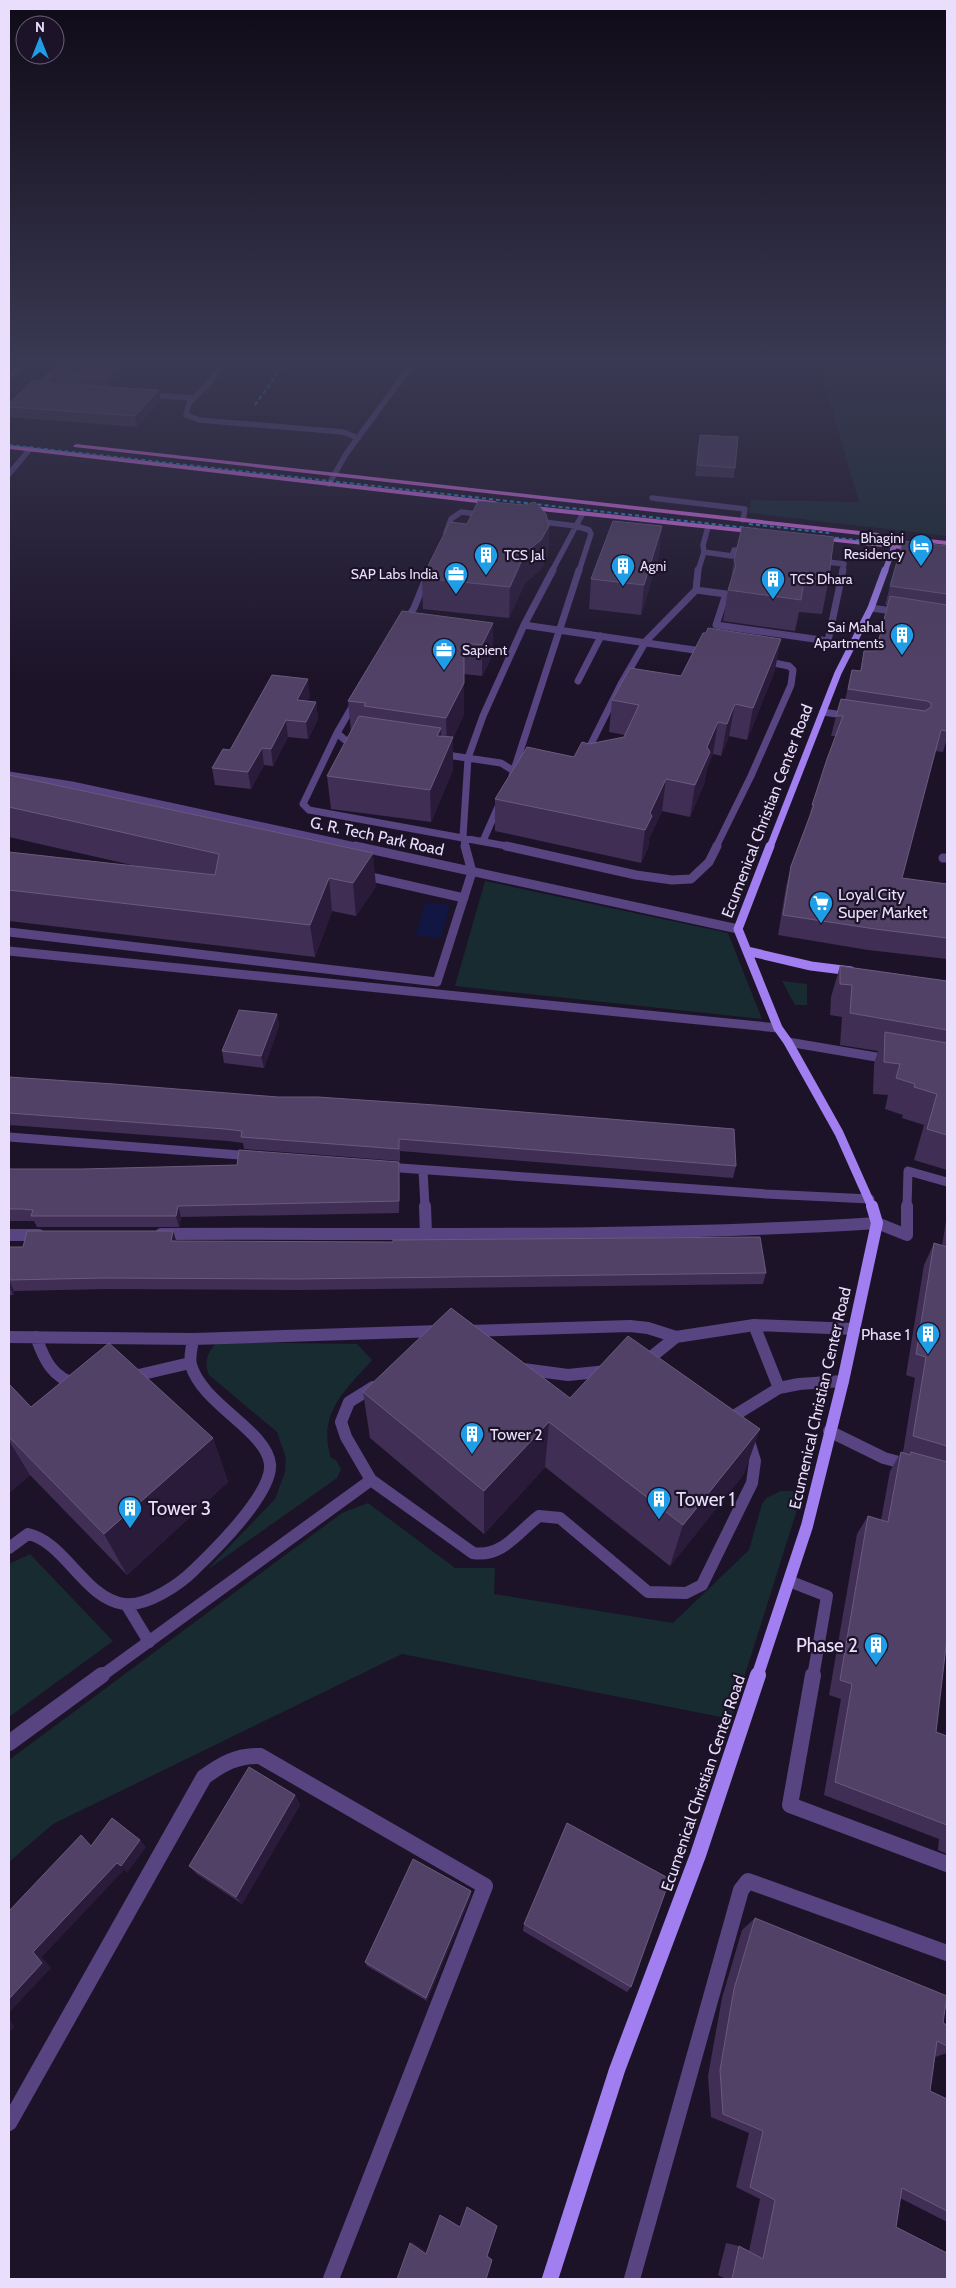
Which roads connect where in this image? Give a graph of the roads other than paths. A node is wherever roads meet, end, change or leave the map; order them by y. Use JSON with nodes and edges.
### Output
{"nodes":[{"id":1,"x":173,"y":466,"type":"edge"},
{"id":2,"x":259,"y":466,"type":"edge"},
{"id":3,"x":340,"y":466,"type":"edge"},
{"id":4,"x":335,"y":474,"type":"junction"},
{"id":5,"x":329,"y":484,"type":"junction"},
{"id":6,"x":652,"y":498,"type":"dead end"},
{"id":7,"x":506,"y":504,"type":"edge"},
{"id":8,"x":516,"y":506,"type":"edge"},
{"id":9,"x":583,"y":513,"type":"junction"},
{"id":10,"x":494,"y":516,"type":"edge"},
{"id":11,"x":529,"y":520,"type":"edge"},
{"id":12,"x":743,"y":520,"type":"junction"},
{"id":13,"x":576,"y":526,"type":"junction"},
{"id":14,"x":708,"y":527,"type":"junction"},
{"id":15,"x":766,"y":533,"type":"edge"},
{"id":16,"x":805,"y":536,"type":"edge"},
{"id":17,"x":884,"y":536,"type":"dead end"},
{"id":18,"x":913,"y":539,"type":"dead end"},
{"id":19,"x":443,"y":541,"type":"edge"},
{"id":20,"x":947,"y":543,"type":"edge"},
{"id":21,"x":894,"y":546,"type":"junction"},
{"id":22,"x":704,"y":552,"type":"junction"},
{"id":23,"x":752,"y":552,"type":"edge"},
{"id":24,"x":947,"y":552,"type":"edge"},
{"id":25,"x":816,"y":560,"type":"edge"},
{"id":26,"x":432,"y":566,"type":"edge"},
{"id":27,"x":696,"y":590,"type":"junction"},
{"id":28,"x":871,"y":608,"type":"junction"},
{"id":29,"x":909,"y":614,"type":"edge"},
{"id":30,"x":524,"y":625,"type":"junction"},
{"id":31,"x":560,"y":630,"type":"junction"},
{"id":32,"x":399,"y":632,"type":"edge"},
{"id":33,"x":601,"y":636,"type":"junction"},
{"id":34,"x":646,"y":641,"type":"junction"},
{"id":35,"x":720,"y":654,"type":"edge"},
{"id":36,"x":758,"y":660,"type":"edge"},
{"id":37,"x":578,"y":681,"type":"dead end"},
{"id":38,"x":358,"y":696,"type":"edge"},
{"id":39,"x":823,"y":712,"type":"junction"},
{"id":40,"x":862,"y":718,"type":"edge"},
{"id":41,"x":337,"y":732,"type":"junction"},
{"id":42,"x":365,"y":743,"type":"edge"},
{"id":43,"x":431,"y":753,"type":"edge"},
{"id":44,"x":468,"y":758,"type":"junction"},
{"id":45,"x":576,"y":765,"type":"edge"},
{"id":46,"x":514,"y":771,"type":"junction"},
{"id":47,"x":529,"y":773,"type":"edge"},
{"id":48,"x":9,"y":774,"type":"edge"},
{"id":49,"x":510,"y":780,"type":"edge"},
{"id":50,"x":506,"y":788,"type":"edge"},
{"id":51,"x":463,"y":837,"type":"junction"},
{"id":52,"x":483,"y":841,"type":"junction"},
{"id":53,"x":472,"y":872,"type":"junction"},
{"id":54,"x":353,"y":873,"type":"edge"},
{"id":55,"x":464,"y":898,"type":"junction"},
{"id":56,"x":738,"y":929,"type":"junction"},
{"id":57,"x":9,"y":932,"type":"edge"},
{"id":58,"x":9,"y":951,"type":"edge"},
{"id":59,"x":747,"y":952,"type":"junction"},
{"id":60,"x":860,"y":972,"type":"edge"},
{"id":61,"x":778,"y":1028,"type":"junction"},
{"id":62,"x":788,"y":1042,"type":"junction"},
{"id":63,"x":900,"y":1062,"type":"edge"},
{"id":64,"x":9,"y":1137,"type":"edge"},
{"id":65,"x":264,"y":1157,"type":"edge"},
{"id":66,"x":373,"y":1166,"type":"edge"},
{"id":67,"x":423,"y":1170,"type":"junction"},
{"id":68,"x":947,"y":1182,"type":"edge"},
{"id":69,"x":870,"y":1198,"type":"junction"},
{"id":70,"x":877,"y":1223,"type":"junction"},
{"id":71,"x":154,"y":1234,"type":"edge"},
{"id":72,"x":426,"y":1234,"type":"junction"},
{"id":73,"x":9,"y":1235,"type":"edge"},
{"id":74,"x":48,"y":1235,"type":"edge"},
{"id":75,"x":754,"y":1325,"type":"junction"},
{"id":76,"x":854,"y":1329,"type":"junction"},
{"id":77,"x":9,"y":1337,"type":"edge"},
{"id":78,"x":36,"y":1337,"type":"junction"},
{"id":79,"x":676,"y":1337,"type":"junction"},
{"id":80,"x":192,"y":1339,"type":"junction"},
{"id":81,"x":190,"y":1363,"type":"junction"},
{"id":82,"x":514,"y":1366,"type":"edge"},
{"id":83,"x":620,"y":1370,"type":"edge"},
{"id":84,"x":647,"y":1372,"type":"edge"},
{"id":85,"x":121,"y":1379,"type":"edge"},
{"id":86,"x":843,"y":1381,"type":"junction"},
{"id":87,"x":380,"y":1383,"type":"edge"},
{"id":88,"x":86,"y":1385,"type":"edge"},
{"id":89,"x":779,"y":1388,"type":"junction"},
{"id":90,"x":829,"y":1431,"type":"junction"},
{"id":91,"x":920,"y":1469,"type":"edge"},
{"id":92,"x":371,"y":1480,"type":"junction"},
{"id":93,"x":9,"y":1548,"type":"edge"},
{"id":94,"x":788,"y":1580,"type":"junction"},
{"id":95,"x":126,"y":1604,"type":"junction"},
{"id":96,"x":149,"y":1642,"type":"junction"},
{"id":97,"x":9,"y":1743,"type":"edge"},
{"id":98,"x":947,"y":1864,"type":"edge"},
{"id":99,"x":947,"y":1953,"type":"edge"},
{"id":100,"x":9,"y":2123,"type":"edge"},
{"id":101,"x":331,"y":2279,"type":"edge"},
{"id":102,"x":550,"y":2279,"type":"edge"},
{"id":103,"x":632,"y":2279,"type":"edge"}],
"edges":[{"from":1,"to":5,"type":"main road"},
{"from":2,"to":4,"type":"main road"},
{"from":3,"to":4,"type":"street"},
{"from":4,"to":5,"type":"street"},
{"from":4,"to":12,"type":"main road"},
{"from":5,"to":7,"type":"main road"},
{"from":6,"to":12,"type":"street"},
{"from":8,"to":9,"type":"main road"},
{"from":9,"to":13,"type":"street"},
{"from":9,"to":14,"type":"main road"},
{"from":10,"to":19,"type":"street"},
{"from":11,"to":13,"type":"street"},
{"from":12,"to":17,"type":"main road"},
{"from":13,"to":30,"type":"street"},
{"from":13,"to":31,"type":"street"},
{"from":14,"to":15,"type":"main road"},
{"from":14,"to":22,"type":"street"},
{"from":16,"to":21,"type":"main road"},
{"from":18,"to":20,"type":"main road"},
{"from":21,"to":24,"type":"main road"},
{"from":21,"to":28,"type":"street","name":"Ecumenical Christian Center Road"},
{"from":22,"to":23,"type":"street"},
{"from":22,"to":27,"type":"street"},
{"from":25,"to":27,"type":"street"},
{"from":26,"to":32,"type":"street"},
{"from":27,"to":34,"type":"street"},
{"from":28,"to":29,"type":"street"},
{"from":28,"to":39,"type":"street","name":"Ecumenical Christian Center Road"},
{"from":30,"to":31,"type":"street"},
{"from":30,"to":44,"type":"street"},
{"from":31,"to":33,"type":"street"},
{"from":31,"to":46,"type":"street"},
{"from":33,"to":34,"type":"street"},
{"from":33,"to":37,"type":"street"},
{"from":34,"to":35,"type":"street"},
{"from":34,"to":45,"type":"street"},
{"from":36,"to":52,"type":"street"},
{"from":38,"to":41,"type":"street"},
{"from":39,"to":40,"type":"street"},
{"from":39,"to":56,"type":"street","name":"Ecumenical Christian Center Road"},
{"from":41,"to":42,"type":"street"},
{"from":41,"to":51,"type":"street"},
{"from":43,"to":44,"type":"street"},
{"from":44,"to":46,"type":"street"},
{"from":44,"to":51,"type":"street"},
{"from":46,"to":47,"type":"street"},
{"from":46,"to":49,"type":"street"},
{"from":48,"to":53,"type":"street","name":"G. R. Tech Park Road"},
{"from":50,"to":52,"type":"street"},
{"from":51,"to":52,"type":"street"},
{"from":51,"to":53,"type":"street"},
{"from":53,"to":55,"type":"street"},
{"from":53,"to":56,"type":"street","name":"G. R. Tech Park Road"},
{"from":54,"to":55,"type":"street"},
{"from":55,"to":57,"type":"street"},
{"from":56,"to":59,"type":"street","name":"Ecumenical Christian Center Road"},
{"from":58,"to":61,"type":"street"},
{"from":59,"to":60,"type":"street"},
{"from":59,"to":61,"type":"street","name":"Ecumenical Christian Center Road"},
{"from":61,"to":62,"type":"street","name":"Ecumenical Christian Center Road"},
{"from":62,"to":63,"type":"street"},
{"from":62,"to":69,"type":"street","name":"Ecumenical Christian Center Road"},
{"from":64,"to":65,"type":"street"},
{"from":66,"to":67,"type":"street"},
{"from":67,"to":69,"type":"street"},
{"from":67,"to":72,"type":"street"},
{"from":68,"to":70,"type":"street"},
{"from":69,"to":70,"type":"street","name":"Ecumenical Christian Center Road"},
{"from":70,"to":72,"type":"street"},
{"from":70,"to":76,"type":"street","name":"Ecumenical Christian Center Road"},
{"from":71,"to":72,"type":"street"},
{"from":73,"to":74,"type":"street"},
{"from":75,"to":76,"type":"street"},
{"from":75,"to":79,"type":"street"},
{"from":75,"to":89,"type":"street"},
{"from":76,"to":86,"type":"street","name":"Ecumenical Christian Center Road"},
{"from":77,"to":78,"type":"street"},
{"from":78,"to":80,"type":"street"},
{"from":78,"to":88,"type":"street"},
{"from":79,"to":80,"type":"street"},
{"from":79,"to":84,"type":"street"},
{"from":80,"to":81,"type":"street"},
{"from":81,"to":85,"type":"street"},
{"from":81,"to":95,"type":"street"},
{"from":82,"to":83,"type":"street"},
{"from":86,"to":89,"type":"street"},
{"from":86,"to":90,"type":"street","name":"Ecumenical Christian Center Road"},
{"from":87,"to":92,"type":"street"},
{"from":89,"to":92,"type":"street"},
{"from":90,"to":91,"type":"street"},
{"from":90,"to":94,"type":"street","name":"Ecumenical Christian Center Road"},
{"from":92,"to":96,"type":"street"},
{"from":93,"to":95,"type":"street"},
{"from":94,"to":98,"type":"street"},
{"from":94,"to":102,"type":"street","name":"Ecumenical Christian Center Road"},
{"from":95,"to":96,"type":"street"},
{"from":96,"to":97,"type":"street"},
{"from":99,"to":103,"type":"street"},
{"from":100,"to":101,"type":"street"}]}
